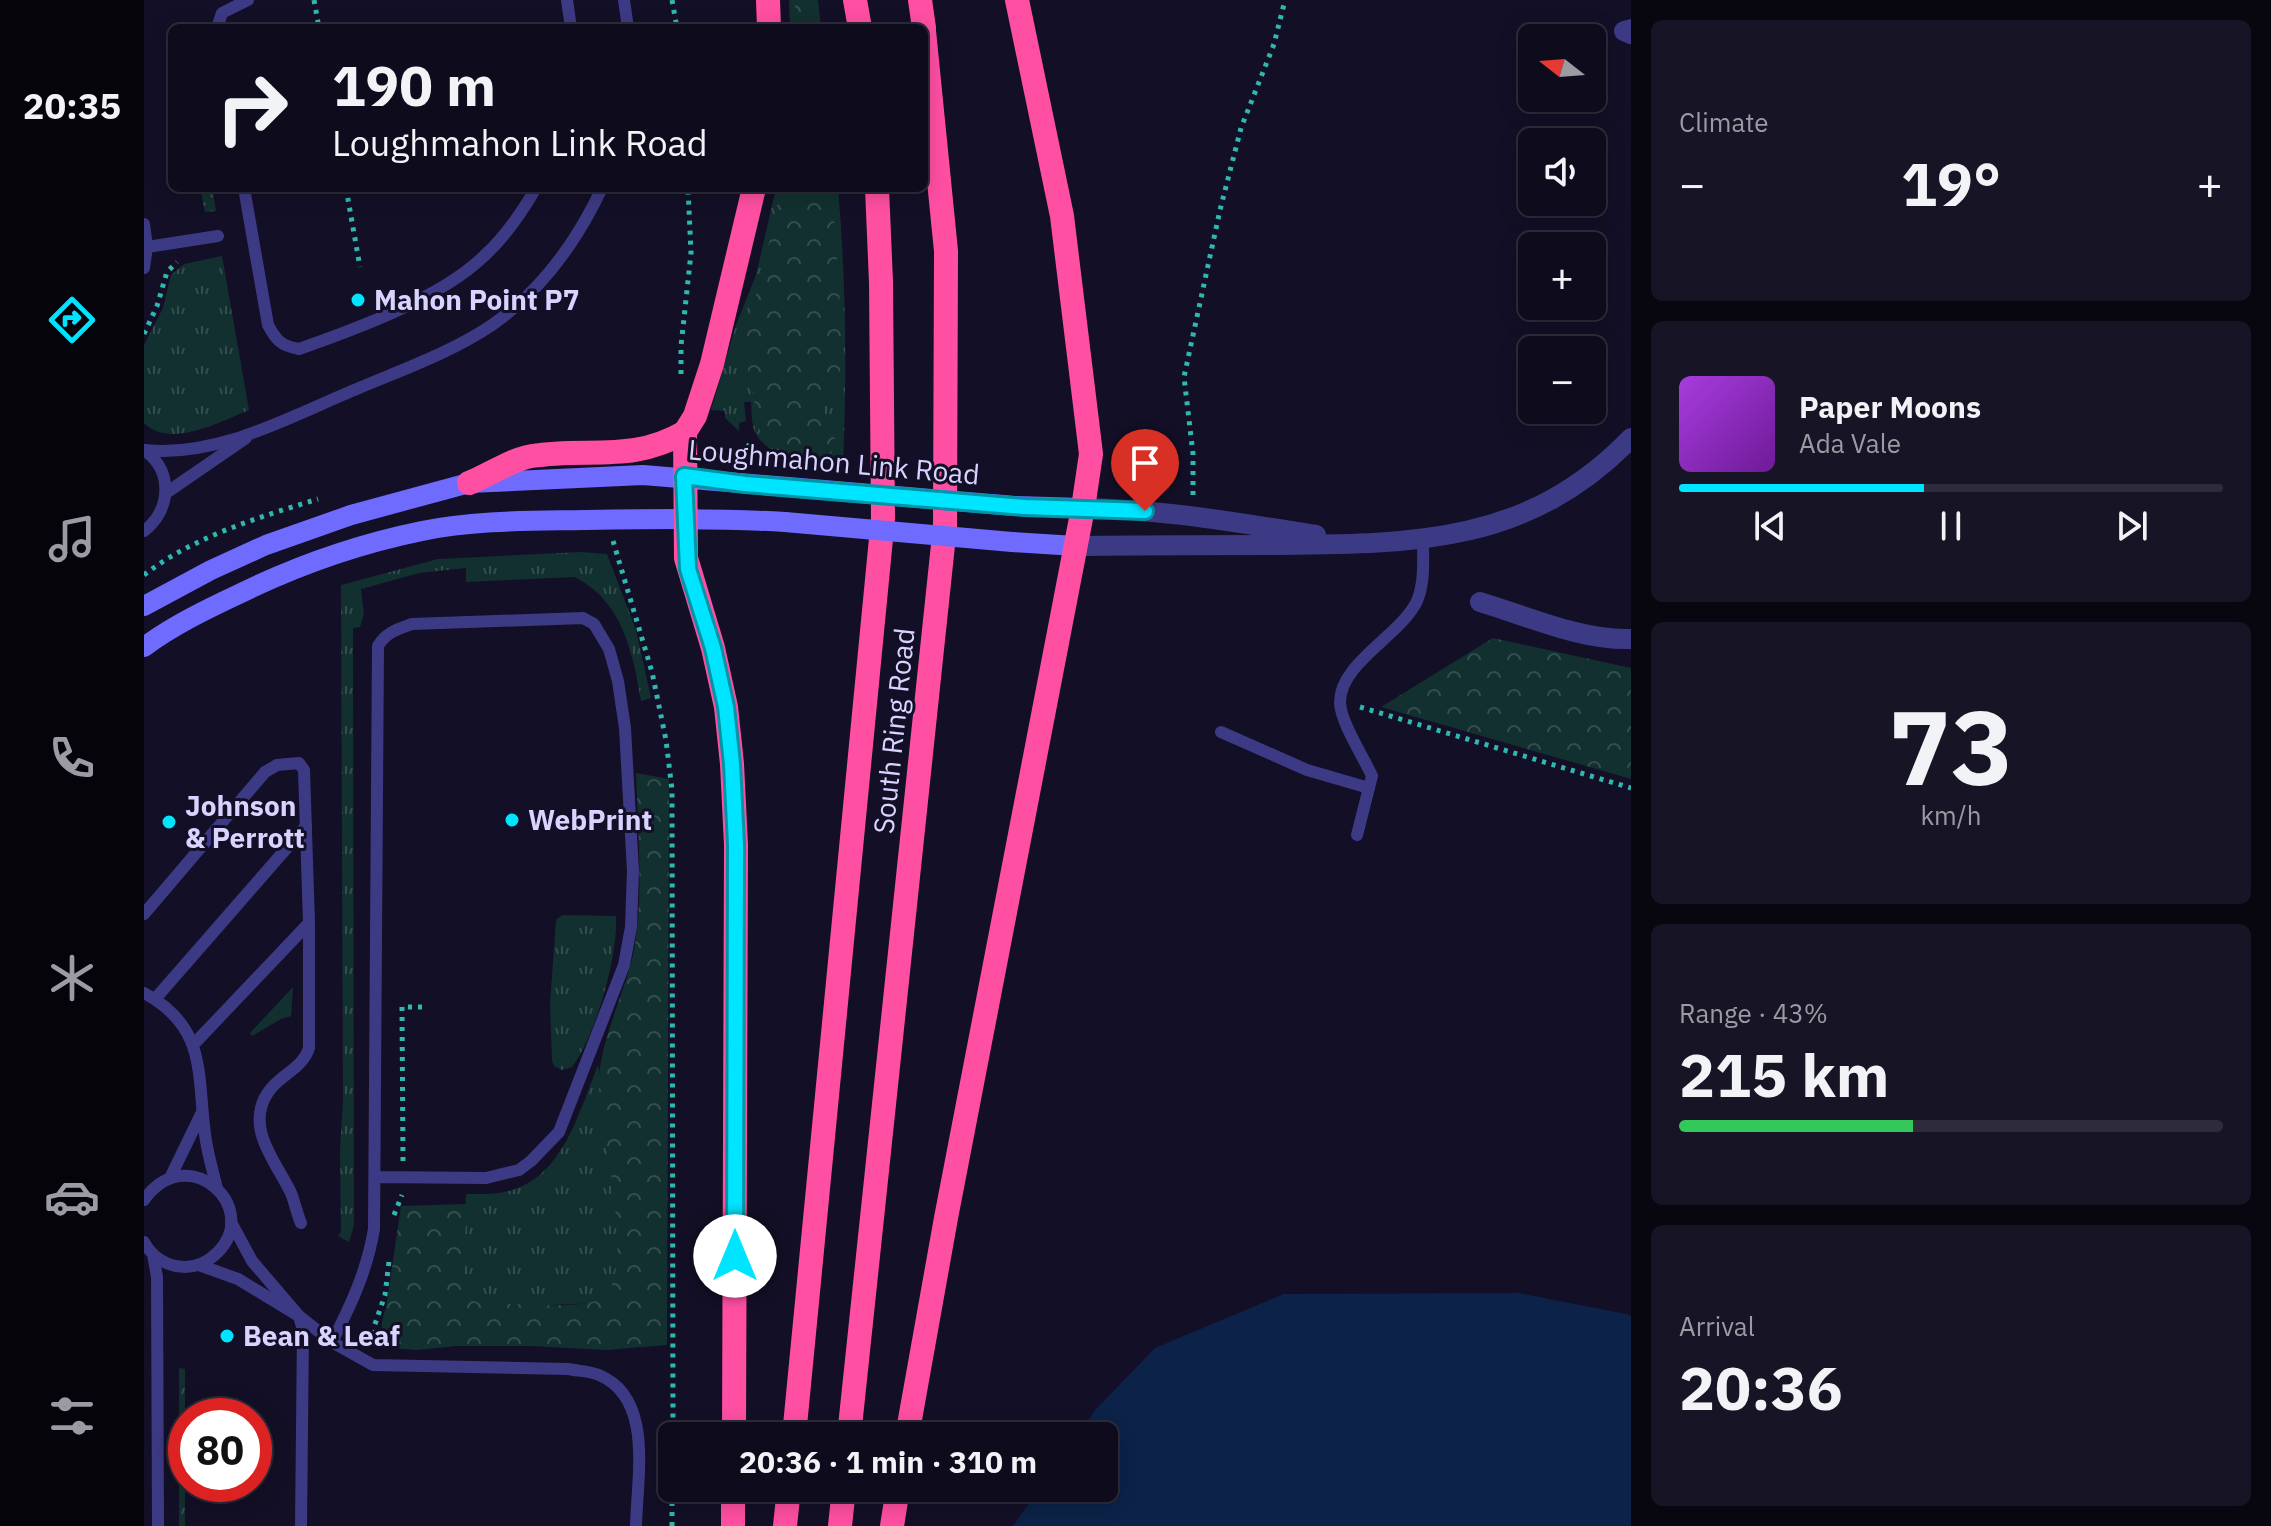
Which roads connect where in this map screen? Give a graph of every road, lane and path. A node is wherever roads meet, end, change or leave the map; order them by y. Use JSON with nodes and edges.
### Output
{"nodes":[{"id":1,"x":248,"y":0,"type":"edge"},
{"id":2,"x":314,"y":0,"type":"edge"},
{"id":3,"x":567,"y":0,"type":"edge"},
{"id":4,"x":624,"y":0,"type":"edge"},
{"id":5,"x":672,"y":0,"type":"edge"},
{"id":6,"x":855,"y":0,"type":"edge"},
{"id":7,"x":920,"y":0,"type":"edge"},
{"id":8,"x":1017,"y":0,"type":"edge"},
{"id":9,"x":1285,"y":0,"type":"edge"},
{"id":10,"x":218,"y":24,"type":"edge"},
{"id":11,"x":318,"y":24,"type":"edge"},
{"id":12,"x":570,"y":24,"type":"edge"},
{"id":13,"x":627,"y":24,"type":"edge"},
{"id":14,"x":676,"y":24,"type":"edge"},
{"id":15,"x":859,"y":24,"type":"edge"},
{"id":16,"x":923,"y":24,"type":"edge"},
{"id":17,"x":928,"y":69,"type":"edge"},
{"id":18,"x":245,"y":192,"type":"edge"},
{"id":19,"x":347,"y":192,"type":"edge"},
{"id":20,"x":533,"y":192,"type":"edge"},
{"id":21,"x":600,"y":192,"type":"edge"},
{"id":22,"x":688,"y":192,"type":"edge"},
{"id":23,"x":753,"y":192,"type":"edge"},
{"id":24,"x":877,"y":192,"type":"edge"},
{"id":25,"x":144,"y":224,"type":"edge"},
{"id":26,"x":218,"y":236,"type":"dead end"},
{"id":27,"x":147,"y":247,"type":"junction"},
{"id":28,"x":181,"y":260,"type":"dead end"},
{"id":29,"x":360,"y":267,"type":"dead end"},
{"id":30,"x":144,"y":268,"type":"edge"},
{"id":31,"x":144,"y":334,"type":"edge"},
{"id":32,"x":681,"y":375,"type":"dead end"},
{"id":33,"x":256,"y":431,"type":"junction"},
{"id":34,"x":685,"y":432,"type":"junction"},
{"id":35,"x":1631,"y":438,"type":"edge"},
{"id":36,"x":746,"y":445,"type":"dead end"},
{"id":37,"x":144,"y":450,"type":"edge"},
{"id":38,"x":791,"y":465,"type":"dead end"},
{"id":39,"x":684,"y":476,"type":"junction"},
{"id":40,"x":469,"y":483,"type":"junction"},
{"id":41,"x":166,"y":493,"type":"junction"},
{"id":42,"x":1083,"y":508,"type":"junction"},
{"id":43,"x":1194,"y":516,"type":"junction"},
{"id":44,"x":684,"y":518,"type":"junction"},
{"id":45,"x":613,"y":520,"type":"junction"},
{"id":46,"x":144,"y":531,"type":"edge"},
{"id":47,"x":1423,"y":540,"type":"junction"},
{"id":48,"x":1379,"y":544,"type":"junction"},
{"id":49,"x":1076,"y":546,"type":"junction"},
{"id":50,"x":1480,"y":602,"type":"dead end"},
{"id":51,"x":144,"y":606,"type":"edge"},
{"id":52,"x":1631,"y":639,"type":"edge"},
{"id":53,"x":144,"y":647,"type":"edge"},
{"id":54,"x":1340,"y":701,"type":"junction"},
{"id":55,"x":1221,"y":732,"type":"dead end"},
{"id":56,"x":1369,"y":788,"type":"junction"},
{"id":57,"x":1631,"y":788,"type":"edge"},
{"id":58,"x":306,"y":826,"type":"junction"},
{"id":59,"x":1357,"y":835,"type":"dead end"},
{"id":60,"x":144,"y":914,"type":"edge"},
{"id":61,"x":309,"y":923,"type":"junction"},
{"id":62,"x":149,"y":996,"type":"edge"},
{"id":63,"x":193,"y":1045,"type":"junction"},
{"id":64,"x":203,"y":1109,"type":"junction"},
{"id":65,"x":376,"y":1177,"type":"junction"},
{"id":66,"x":166,"y":1180,"type":"junction"},
{"id":67,"x":144,"y":1183,"type":"edge"},
{"id":68,"x":217,"y":1189,"type":"junction"},
{"id":69,"x":144,"y":1200,"type":"edge"},
{"id":70,"x":231,"y":1222,"type":"junction"},
{"id":71,"x":301,"y":1223,"type":"dead end"},
{"id":72,"x":146,"y":1246,"type":"edge"},
{"id":73,"x":199,"y":1265,"type":"junction"},
{"id":74,"x":299,"y":1316,"type":"junction"},
{"id":75,"x":332,"y":1342,"type":"junction"},
{"id":76,"x":673,"y":1422,"type":"edge"},
{"id":77,"x":734,"y":1422,"type":"edge"},
{"id":78,"x":795,"y":1422,"type":"edge"},
{"id":79,"x":850,"y":1422,"type":"edge"},
{"id":80,"x":910,"y":1422,"type":"edge"},
{"id":81,"x":672,"y":1502,"type":"edge"},
{"id":82,"x":733,"y":1502,"type":"edge"},
{"id":83,"x":788,"y":1502,"type":"edge"},
{"id":84,"x":843,"y":1502,"type":"edge"},
{"id":85,"x":896,"y":1502,"type":"edge"},
{"id":86,"x":158,"y":1526,"type":"edge"},
{"id":87,"x":301,"y":1526,"type":"edge"},
{"id":88,"x":636,"y":1526,"type":"edge"},
{"id":89,"x":672,"y":1526,"type":"edge"},
{"id":90,"x":733,"y":1526,"type":"edge"},
{"id":91,"x":785,"y":1526,"type":"edge"},
{"id":92,"x":840,"y":1526,"type":"edge"},
{"id":93,"x":891,"y":1526,"type":"edge"}],
"edges":[{"from":1,"to":10,"type":"lane"},
{"from":2,"to":11,"type":"path"},
{"from":3,"to":12,"type":"lane"},
{"from":4,"to":13,"type":"lane"},
{"from":5,"to":14,"type":"path"},
{"from":6,"to":15,"type":"highway"},
{"from":7,"to":16,"type":"highway","name":"South Ring Road"},
{"from":8,"to":42,"type":"highway"},
{"from":9,"to":43,"type":"path"},
{"from":17,"to":79,"type":"highway","name":"South Ring Road"},
{"from":18,"to":20,"type":"lane"},
{"from":19,"to":29,"type":"path"},
{"from":21,"to":33,"type":"lane"},
{"from":22,"to":32,"type":"path"},
{"from":23,"to":34,"type":"highway"},
{"from":24,"to":78,"type":"highway","name":"South Ring Road"},
{"from":25,"to":27,"type":"lane"},
{"from":26,"to":27,"type":"lane"},
{"from":27,"to":30,"type":"lane"},
{"from":28,"to":31,"type":"path"},
{"from":33,"to":37,"type":"lane"},
{"from":33,"to":41,"type":"lane"},
{"from":34,"to":39,"type":"highway"},
{"from":34,"to":40,"type":"highway"},
{"from":35,"to":47,"type":"street"},
{"from":36,"to":38,"type":"path"},
{"from":37,"to":41,"type":"lane"},
{"from":39,"to":40,"type":"main road","name":"Loughmahon Link Road"},
{"from":39,"to":42,"type":"main road","name":"Loughmahon Link Road","bridge":true},
{"from":39,"to":44,"type":"highway"},
{"from":40,"to":51,"type":"main road","name":"Loughmahon Link Road"},
{"from":41,"to":46,"type":"lane"},
{"from":42,"to":43,"type":"street"},
{"from":42,"to":49,"type":"highway"},
{"from":43,"to":48,"type":"street"},
{"from":44,"to":45,"type":"main road"},
{"from":44,"to":49,"type":"main road","bridge":true},
{"from":44,"to":77,"type":"highway"},
{"from":45,"to":53,"type":"main road"},
{"from":45,"to":76,"type":"path"},
{"from":47,"to":48,"type":"street"},
{"from":47,"to":54,"type":"lane"},
{"from":48,"to":49,"type":"street"},
{"from":49,"to":80,"type":"highway"},
{"from":50,"to":52,"type":"street"},
{"from":54,"to":56,"type":"lane"},
{"from":54,"to":57,"type":"path"},
{"from":55,"to":56,"type":"lane"},
{"from":56,"to":59,"type":"lane"},
{"from":58,"to":60,"type":"lane"},
{"from":58,"to":61,"type":"lane"},
{"from":58,"to":62,"type":"lane"},
{"from":61,"to":63,"type":"lane"},
{"from":61,"to":71,"type":"lane"},
{"from":62,"to":63,"type":"lane"},
{"from":63,"to":64,"type":"lane"},
{"from":64,"to":66,"type":"lane"},
{"from":64,"to":68,"type":"lane"},
{"from":65,"to":65,"type":"lane"},
{"from":65,"to":75,"type":"lane"},
{"from":66,"to":67,"type":"lane"},
{"from":66,"to":68,"type":"lane"},
{"from":66,"to":69,"type":"lane"},
{"from":68,"to":70,"type":"lane"},
{"from":70,"to":73,"type":"lane"},
{"from":70,"to":74,"type":"lane"},
{"from":72,"to":73,"type":"lane"},
{"from":72,"to":86,"type":"lane"},
{"from":73,"to":74,"type":"lane"},
{"from":74,"to":75,"type":"lane"},
{"from":74,"to":87,"type":"lane"},
{"from":75,"to":88,"type":"lane"},
{"from":81,"to":89,"type":"path"},
{"from":82,"to":90,"type":"highway"},
{"from":83,"to":91,"type":"highway"},
{"from":84,"to":92,"type":"highway"},
{"from":85,"to":93,"type":"highway"}]}
